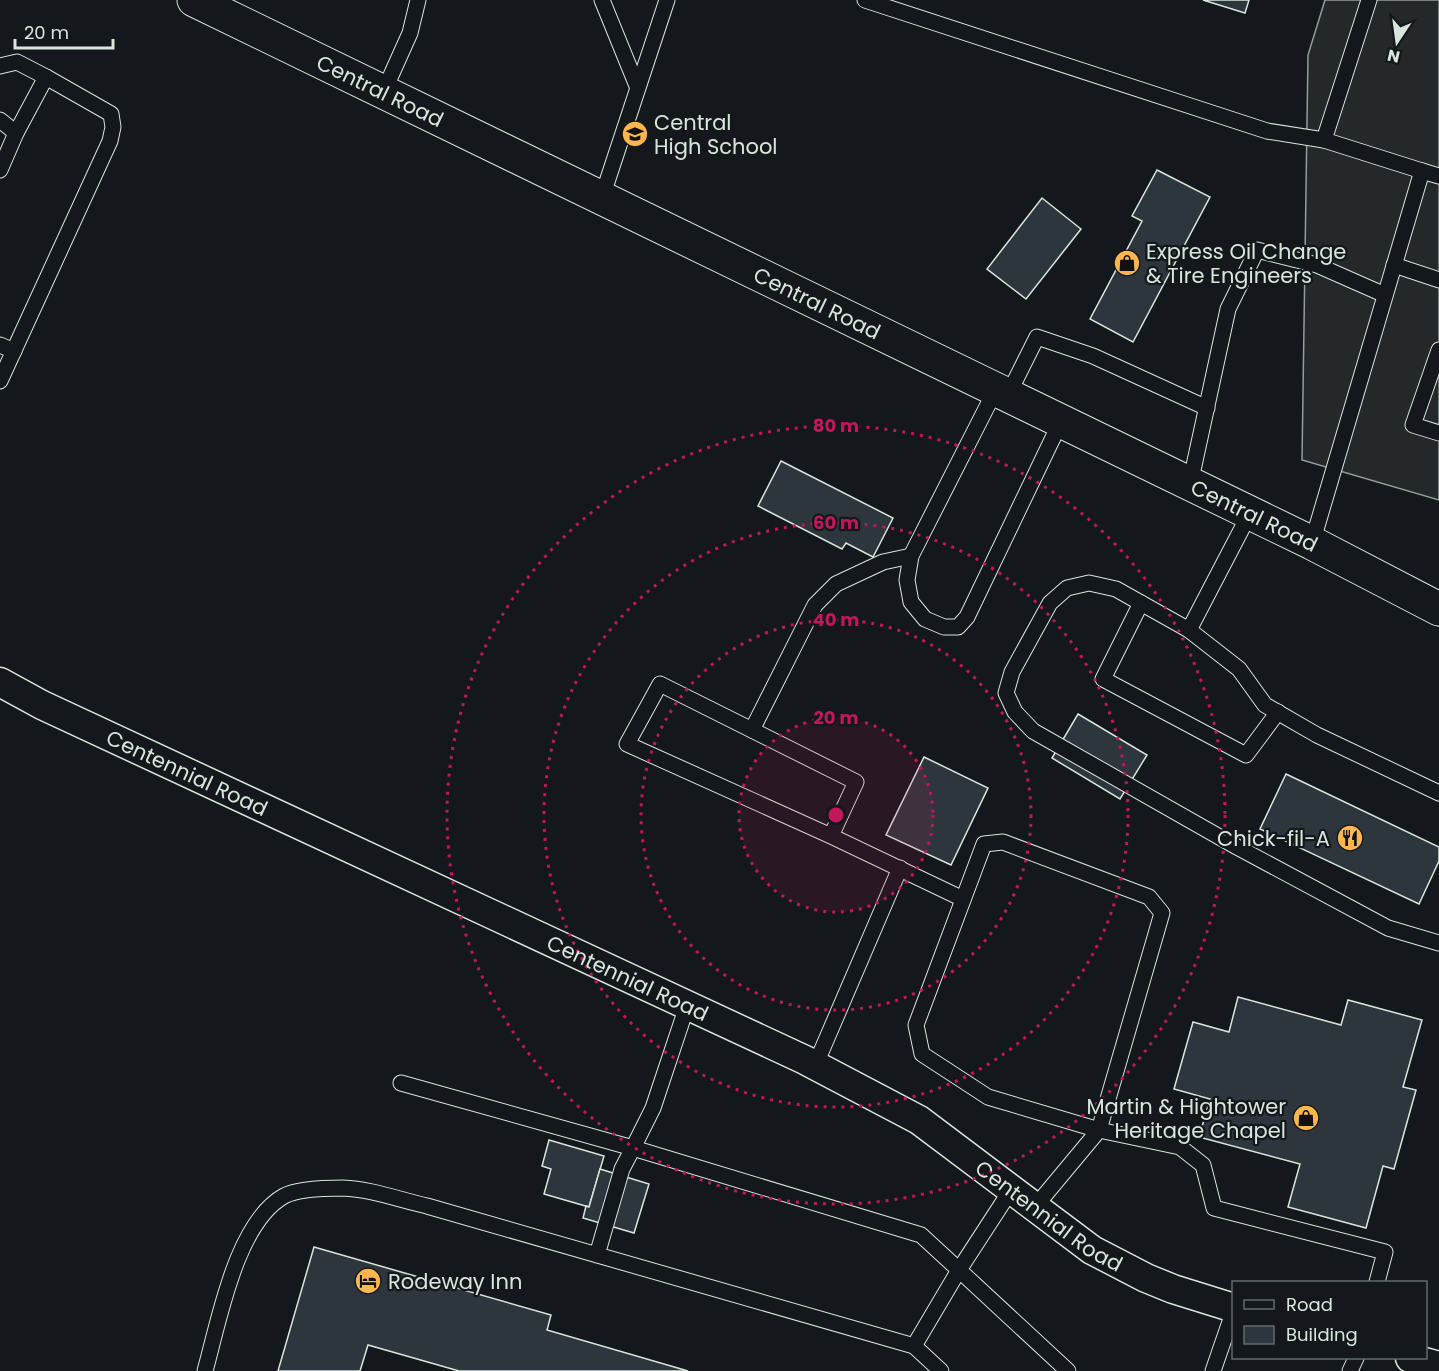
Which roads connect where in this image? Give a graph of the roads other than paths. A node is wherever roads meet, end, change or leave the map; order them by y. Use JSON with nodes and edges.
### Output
{"nodes":[{"id":1,"x":194,"y":0,"type":"edge"},
{"id":2,"x":418,"y":0,"type":"edge"},
{"id":3,"x":602,"y":0,"type":"edge"},
{"id":4,"x":667,"y":0,"type":"edge"},
{"id":5,"x":865,"y":0,"type":"edge"},
{"id":6,"x":1368,"y":0,"type":"edge"},
{"id":7,"x":0,"y":66,"type":"edge"},
{"id":8,"x":46,"y":78,"type":"junction"},
{"id":9,"x":637,"y":86,"type":"junction"},
{"id":10,"x":384,"y":91,"type":"junction"},
{"id":11,"x":0,"y":120,"type":"edge"},
{"id":12,"x":16,"y":133,"type":"junction"},
{"id":13,"x":1324,"y":140,"type":"junction"},
{"id":14,"x":0,"y":170,"type":"edge"},
{"id":15,"x":1422,"y":171,"type":"junction"},
{"id":16,"x":1439,"y":177,"type":"edge"},
{"id":17,"x":602,"y":197,"type":"junction"},
{"id":18,"x":1394,"y":265,"type":"junction"},
{"id":19,"x":1439,"y":279,"type":"edge"},
{"id":20,"x":1385,"y":295,"type":"junction"},
{"id":21,"x":7,"y":348,"type":"edge"},
{"id":22,"x":1439,"y":350,"type":"edge"},
{"id":23,"x":0,"y":381,"type":"edge"},
{"id":24,"x":1002,"y":392,"type":"junction"},
{"id":25,"x":1207,"y":408,"type":"junction"},
{"id":26,"x":1061,"y":422,"type":"junction"},
{"id":27,"x":1439,"y":433,"type":"edge"},
{"id":28,"x":1190,"y":484,"type":"junction"},
{"id":29,"x":1250,"y":513,"type":"junction"},
{"id":30,"x":1312,"y":543,"type":"junction"},
{"id":31,"x":911,"y":556,"type":"junction"},
{"id":32,"x":1142,"y":603,"type":"junction"},
{"id":33,"x":1439,"y":609,"type":"edge"},
{"id":34,"x":1189,"y":630,"type":"junction"},
{"id":35,"x":0,"y":682,"type":"edge"},
{"id":36,"x":1278,"y":712,"type":"junction"},
{"id":37,"x":752,"y":730,"type":"junction"},
{"id":38,"x":1439,"y":793,"type":"edge"},
{"id":39,"x":831,"y":836,"type":"junction"},
{"id":40,"x":900,"y":868,"type":"junction"},
{"id":41,"x":963,"y":899,"type":"junction"},
{"id":42,"x":1439,"y":943,"type":"edge"},
{"id":43,"x":687,"y":1006,"type":"junction"},
{"id":44,"x":815,"y":1066,"type":"junction"},
{"id":45,"x":401,"y":1083,"type":"dead end"},
{"id":46,"x":1099,"y":1130,"type":"junction"},
{"id":47,"x":633,"y":1148,"type":"junction"},
{"id":48,"x":1011,"y":1190,"type":"junction"},
{"id":49,"x":1034,"y":1208,"type":"junction"},
{"id":50,"x":597,"y":1255,"type":"junction"},
{"id":51,"x":959,"y":1270,"type":"junction"},
{"id":52,"x":1377,"y":1281,"type":"edge"},
{"id":53,"x":1232,"y":1309,"type":"edge"},
{"id":54,"x":1232,"y":1312,"type":"edge"},
{"id":55,"x":914,"y":1346,"type":"junction"},
{"id":56,"x":1414,"y":1359,"type":"edge"},
{"id":57,"x":1439,"y":1366,"type":"edge"},
{"id":58,"x":205,"y":1371,"type":"edge"},
{"id":59,"x":941,"y":1371,"type":"edge"},
{"id":60,"x":1068,"y":1371,"type":"edge"},
{"id":61,"x":1213,"y":1371,"type":"edge"}],
"edges":[{"from":1,"to":10,"type":"street","name":"Central Road"},
{"from":2,"to":10,"type":"lane"},
{"from":3,"to":9,"type":"lane"},
{"from":4,"to":9,"type":"lane"},
{"from":5,"to":13,"type":"lane"},
{"from":6,"to":13,"type":"lane"},
{"from":7,"to":8,"type":"lane"},
{"from":8,"to":12,"type":"lane"},
{"from":8,"to":21,"type":"lane"},
{"from":9,"to":17,"type":"lane"},
{"from":10,"to":17,"type":"street","name":"Central Road"},
{"from":11,"to":12,"type":"lane"},
{"from":12,"to":14,"type":"lane"},
{"from":13,"to":15,"type":"lane"},
{"from":15,"to":16,"type":"lane"},
{"from":15,"to":18,"type":"lane"},
{"from":17,"to":24,"type":"street","name":"Central Road"},
{"from":18,"to":19,"type":"lane"},
{"from":18,"to":20,"type":"lane"},
{"from":20,"to":25,"type":"lane"},
{"from":20,"to":30,"type":"lane"},
{"from":21,"to":23,"type":"lane"},
{"from":22,"to":27,"type":"lane"},
{"from":24,"to":25,"type":"lane"},
{"from":24,"to":26,"type":"street","name":"Central Road"},
{"from":24,"to":31,"type":"lane"},
{"from":25,"to":28,"type":"lane"},
{"from":26,"to":28,"type":"street","name":"Central Road"},
{"from":26,"to":31,"type":"lane"},
{"from":28,"to":29,"type":"street","name":"Central Road"},
{"from":29,"to":30,"type":"street","name":"Central Road"},
{"from":29,"to":34,"type":"lane"},
{"from":30,"to":33,"type":"street","name":"Central Road"},
{"from":31,"to":37,"type":"lane"},
{"from":32,"to":34,"type":"lane"},
{"from":32,"to":36,"type":"lane"},
{"from":32,"to":42,"type":"lane"},
{"from":34,"to":36,"type":"lane"},
{"from":35,"to":43,"type":"street","name":"Centennial Road"},
{"from":36,"to":38,"type":"lane"},
{"from":37,"to":39,"type":"lane"},
{"from":37,"to":39,"type":"lane"},
{"from":39,"to":40,"type":"lane"},
{"from":40,"to":41,"type":"lane"},
{"from":40,"to":44,"type":"lane"},
{"from":41,"to":46,"type":"lane"},
{"from":41,"to":46,"type":"lane"},
{"from":43,"to":44,"type":"street","name":"Centennial Road"},
{"from":43,"to":47,"type":"lane"},
{"from":44,"to":48,"type":"street","name":"Centennial Road"},
{"from":45,"to":47,"type":"lane"},
{"from":46,"to":49,"type":"lane"},
{"from":46,"to":52,"type":"lane"},
{"from":47,"to":50,"type":"lane"},
{"from":47,"to":51,"type":"lane"},
{"from":48,"to":49,"type":"street","name":"Centennial Road"},
{"from":48,"to":51,"type":"lane"},
{"from":49,"to":53,"type":"street","name":"Centennial Road"},
{"from":50,"to":55,"type":"lane"},
{"from":50,"to":58,"type":"lane"},
{"from":51,"to":55,"type":"lane"},
{"from":51,"to":60,"type":"lane"},
{"from":54,"to":61,"type":"lane"},
{"from":55,"to":59,"type":"lane"},
{"from":56,"to":57,"type":"street"}]}
